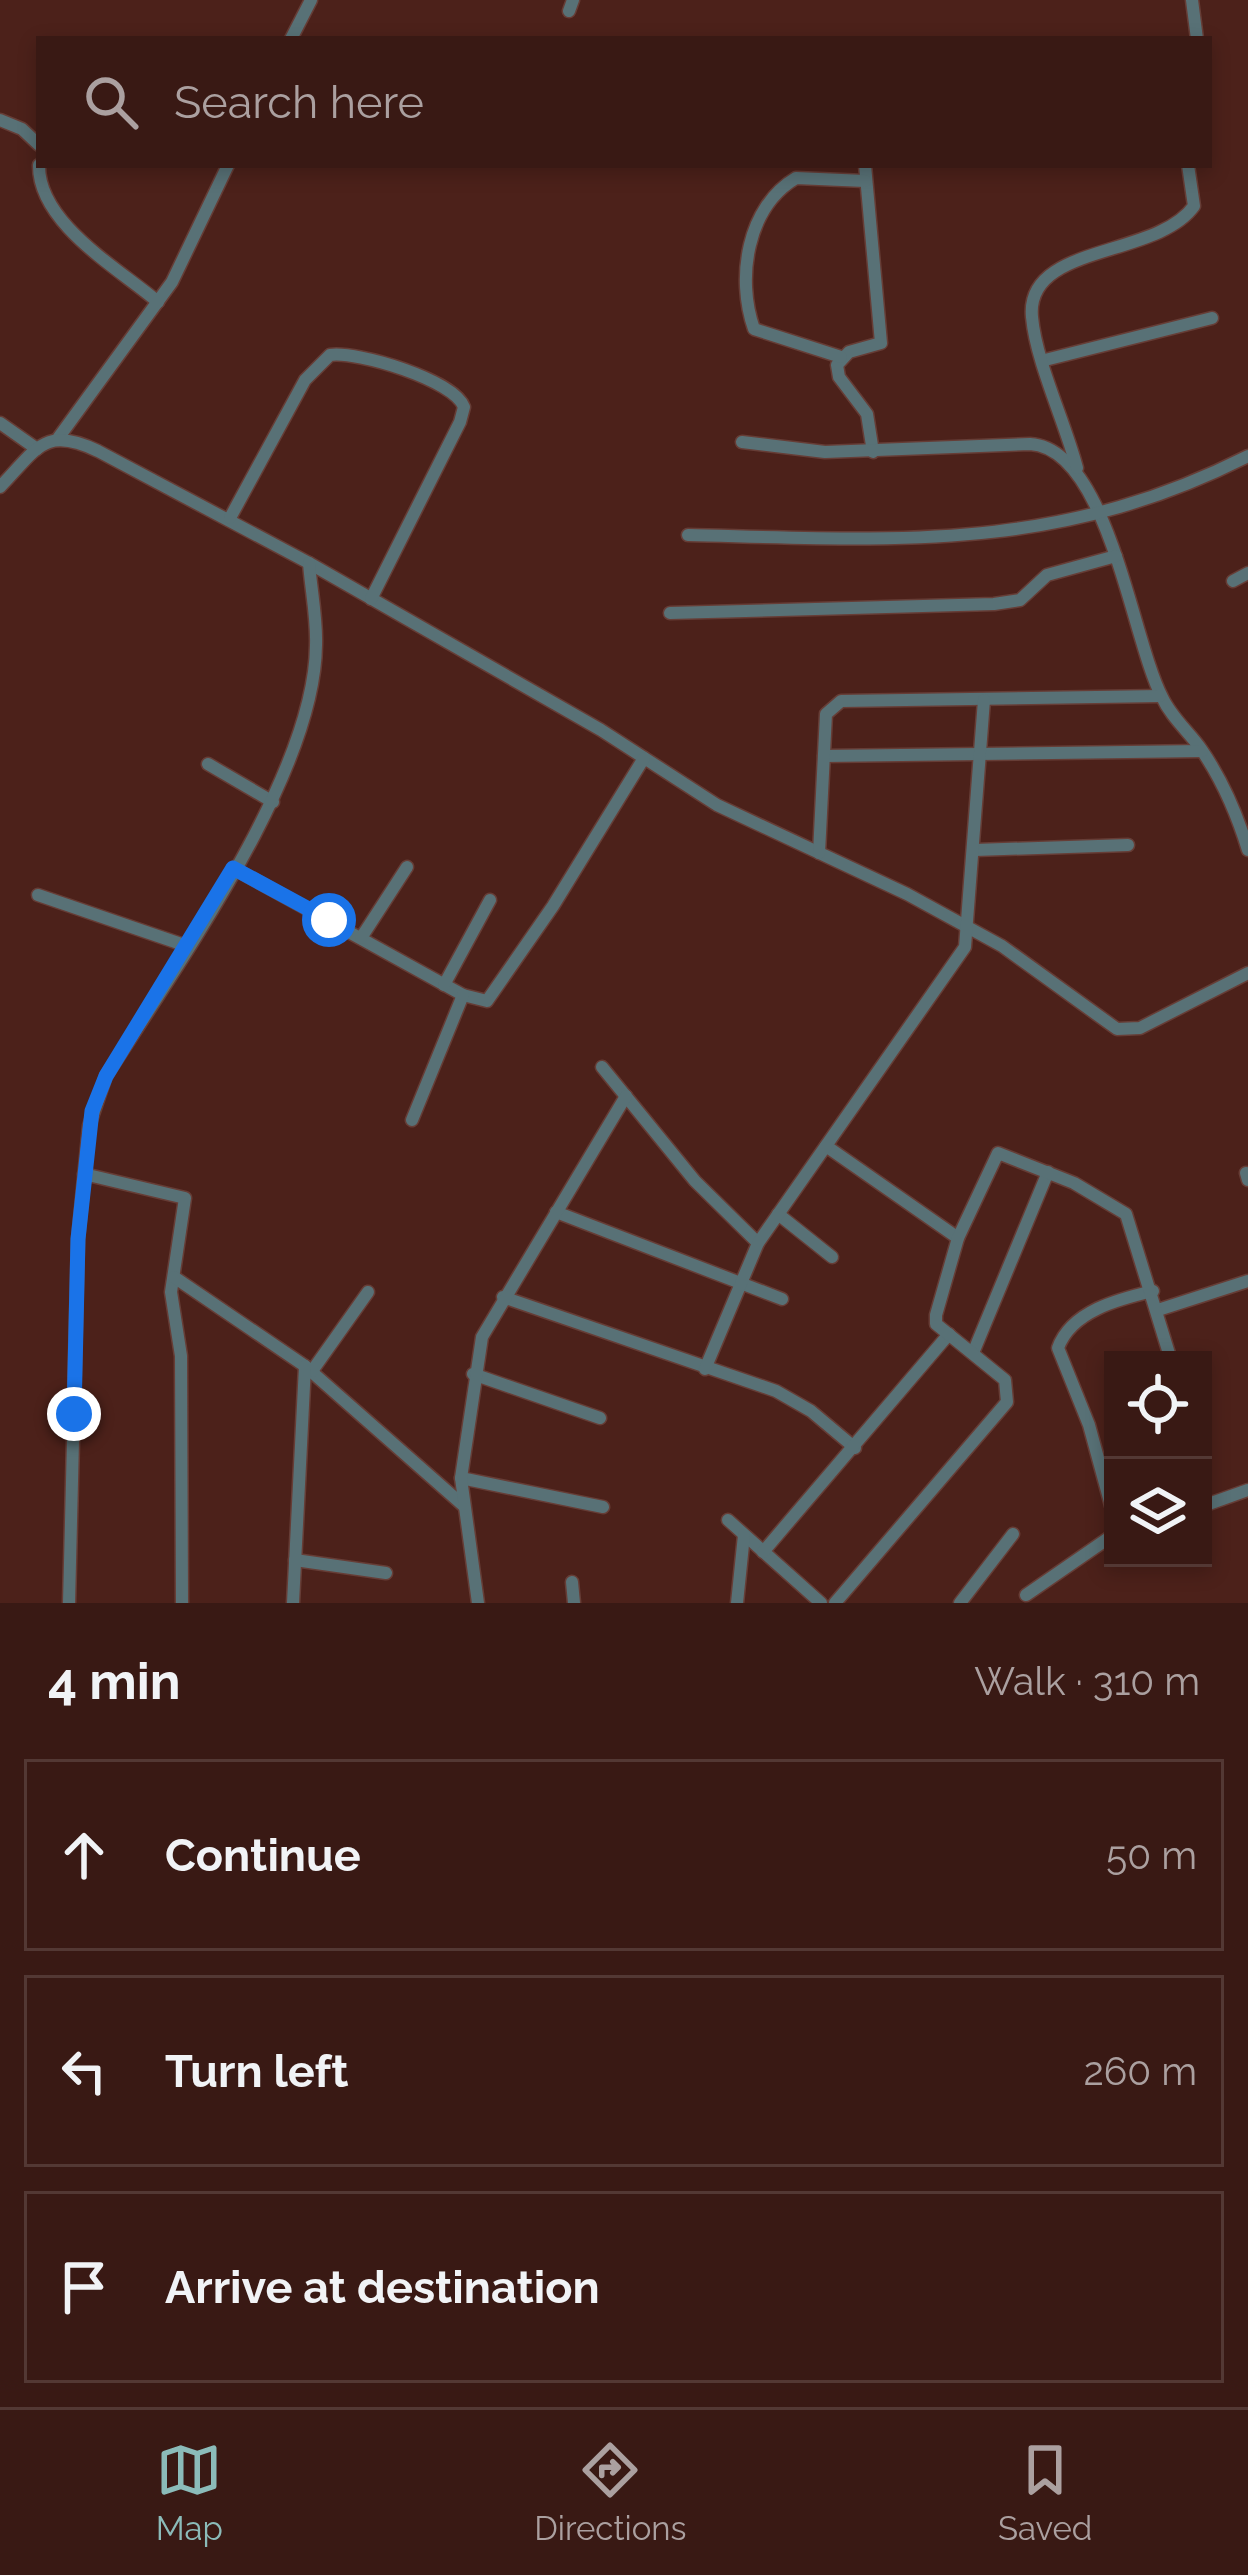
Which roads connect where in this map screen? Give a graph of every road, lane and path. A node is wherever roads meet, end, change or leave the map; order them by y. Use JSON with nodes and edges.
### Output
{"nodes":[{"id":1,"x":310,"y":0,"type":"edge"},
{"id":2,"x":1192,"y":0,"type":"edge"},
{"id":3,"x":292,"y":36,"type":"edge"},
{"id":4,"x":1197,"y":36,"type":"edge"},
{"id":5,"x":0,"y":119,"type":"edge"},
{"id":6,"x":36,"y":143,"type":"edge"},
{"id":7,"x":40,"y":168,"type":"edge"},
{"id":8,"x":227,"y":168,"type":"edge"},
{"id":9,"x":865,"y":168,"type":"edge"},
{"id":10,"x":1188,"y":168,"type":"edge"},
{"id":11,"x":865,"y":181,"type":"junction"},
{"id":12,"x":158,"y":302,"type":"junction"},
{"id":13,"x":1212,"y":319,"type":"dead end"},
{"id":14,"x":842,"y":357,"type":"junction"},
{"id":15,"x":1045,"y":360,"type":"junction"},
{"id":16,"x":0,"y":423,"type":"edge"},
{"id":17,"x":59,"y":437,"type":"junction"},
{"id":18,"x":742,"y":442,"type":"dead end"},
{"id":19,"x":38,"y":449,"type":"junction"},
{"id":20,"x":873,"y":452,"type":"junction"},
{"id":21,"x":1248,"y":456,"type":"edge"},
{"id":22,"x":1079,"y":475,"type":"junction"},
{"id":23,"x":0,"y":487,"type":"edge"},
{"id":24,"x":1098,"y":516,"type":"junction"},
{"id":25,"x":230,"y":518,"type":"junction"},
{"id":26,"x":688,"y":535,"type":"dead end"},
{"id":27,"x":1116,"y":556,"type":"junction"},
{"id":28,"x":309,"y":563,"type":"junction"},
{"id":29,"x":1248,"y":573,"type":"edge"},
{"id":30,"x":1233,"y":580,"type":"dead end"},
{"id":31,"x":370,"y":599,"type":"junction"},
{"id":32,"x":670,"y":613,"type":"dead end"},
{"id":33,"x":1160,"y":696,"type":"junction"},
{"id":34,"x":984,"y":700,"type":"junction"},
{"id":35,"x":1202,"y":751,"type":"junction"},
{"id":36,"x":982,"y":752,"type":"junction"},
{"id":37,"x":824,"y":756,"type":"junction"},
{"id":38,"x":644,"y":758,"type":"junction"},
{"id":39,"x":208,"y":764,"type":"dead end"},
{"id":40,"x":273,"y":802,"type":"junction"},
{"id":41,"x":1128,"y":845,"type":"dead end"},
{"id":42,"x":975,"y":850,"type":"junction"},
{"id":43,"x":1248,"y":850,"type":"edge"},
{"id":44,"x":819,"y":853,"type":"junction"},
{"id":45,"x":407,"y":867,"type":"dead end"},
{"id":46,"x":233,"y":868,"type":"junction"},
{"id":47,"x":38,"y":895,"type":"dead end"},
{"id":48,"x":490,"y":900,"type":"dead end"},
{"id":49,"x":969,"y":928,"type":"junction"},
{"id":50,"x":362,"y":938,"type":"junction"},
{"id":51,"x":187,"y":946,"type":"junction"},
{"id":52,"x":1248,"y":973,"type":"edge"},
{"id":53,"x":444,"y":985,"type":"junction"},
{"id":54,"x":463,"y":995,"type":"junction"},
{"id":55,"x":602,"y":1066,"type":"dead end"},
{"id":56,"x":626,"y":1096,"type":"junction"},
{"id":57,"x":412,"y":1120,"type":"dead end"},
{"id":58,"x":826,"y":1146,"type":"junction"},
{"id":59,"x":1048,"y":1172,"type":"junction"},
{"id":60,"x":84,"y":1174,"type":"junction"},
{"id":61,"x":556,"y":1212,"type":"junction"},
{"id":62,"x":778,"y":1214,"type":"junction"},
{"id":63,"x":958,"y":1238,"type":"junction"},
{"id":64,"x":758,"y":1243,"type":"junction"},
{"id":65,"x":832,"y":1257,"type":"dead end"},
{"id":66,"x":174,"y":1277,"type":"junction"},
{"id":67,"x":1248,"y":1281,"type":"edge"},
{"id":68,"x":739,"y":1284,"type":"junction"},
{"id":69,"x":1153,"y":1291,"type":"junction"},
{"id":70,"x":368,"y":1292,"type":"dead end"},
{"id":71,"x":502,"y":1297,"type":"junction"},
{"id":72,"x":782,"y":1299,"type":"dead end"},
{"id":73,"x":1158,"y":1310,"type":"junction"},
{"id":74,"x":949,"y":1334,"type":"junction"},
{"id":75,"x":1169,"y":1351,"type":"edge"},
{"id":76,"x":973,"y":1353,"type":"junction"},
{"id":77,"x":309,"y":1368,"type":"junction"},
{"id":78,"x":705,"y":1369,"type":"junction"},
{"id":79,"x":473,"y":1373,"type":"junction"},
{"id":80,"x":600,"y":1418,"type":"dead end"},
{"id":81,"x":855,"y":1448,"type":"junction"},
{"id":82,"x":461,"y":1478,"type":"junction"},
{"id":83,"x":1104,"y":1480,"type":"edge"},
{"id":84,"x":1248,"y":1490,"type":"edge"},
{"id":85,"x":1212,"y":1502,"type":"edge"},
{"id":86,"x":464,"y":1506,"type":"junction"},
{"id":87,"x":603,"y":1507,"type":"dead end"},
{"id":88,"x":728,"y":1520,"type":"dead end"},
{"id":89,"x":1013,"y":1534,"type":"dead end"},
{"id":90,"x":744,"y":1535,"type":"junction"},
{"id":91,"x":1104,"y":1541,"type":"edge"},
{"id":92,"x":763,"y":1552,"type":"junction"},
{"id":93,"x":296,"y":1560,"type":"junction"},
{"id":94,"x":386,"y":1573,"type":"dead end"},
{"id":95,"x":572,"y":1582,"type":"dead end"},
{"id":96,"x":1026,"y":1595,"type":"dead end"},
{"id":97,"x":69,"y":1603,"type":"edge"},
{"id":98,"x":182,"y":1603,"type":"edge"},
{"id":99,"x":293,"y":1603,"type":"edge"},
{"id":100,"x":478,"y":1603,"type":"edge"},
{"id":101,"x":574,"y":1603,"type":"edge"},
{"id":102,"x":737,"y":1603,"type":"edge"},
{"id":103,"x":821,"y":1603,"type":"edge"},
{"id":104,"x":835,"y":1603,"type":"edge"},
{"id":105,"x":960,"y":1603,"type":"edge"}],
"edges":[{"from":1,"to":3,"type":"street"},
{"from":2,"to":4,"type":"street"},
{"from":5,"to":6,"type":"street"},
{"from":7,"to":12,"type":"street"},
{"from":8,"to":12,"type":"street"},
{"from":9,"to":11,"type":"street"},
{"from":10,"to":15,"type":"street"},
{"from":11,"to":14,"type":"street"},
{"from":11,"to":14,"type":"street"},
{"from":12,"to":17,"type":"street"},
{"from":13,"to":15,"type":"street"},
{"from":14,"to":20,"type":"street"},
{"from":15,"to":22,"type":"street"},
{"from":16,"to":19,"type":"street"},
{"from":17,"to":19,"type":"street"},
{"from":17,"to":25,"type":"street"},
{"from":18,"to":20,"type":"street"},
{"from":19,"to":23,"type":"street"},
{"from":20,"to":22,"type":"street"},
{"from":21,"to":24,"type":"street"},
{"from":22,"to":24,"type":"street"},
{"from":24,"to":26,"type":"street"},
{"from":24,"to":27,"type":"street"},
{"from":25,"to":28,"type":"street"},
{"from":25,"to":31,"type":"street"},
{"from":27,"to":32,"type":"street"},
{"from":27,"to":33,"type":"street"},
{"from":28,"to":31,"type":"street"},
{"from":28,"to":40,"type":"street"},
{"from":29,"to":30,"type":"street"},
{"from":31,"to":38,"type":"street"},
{"from":33,"to":34,"type":"street"},
{"from":33,"to":35,"type":"street"},
{"from":34,"to":36,"type":"street"},
{"from":34,"to":37,"type":"street"},
{"from":35,"to":36,"type":"street"},
{"from":35,"to":43,"type":"street"},
{"from":36,"to":37,"type":"street"},
{"from":36,"to":42,"type":"street"},
{"from":37,"to":44,"type":"street"},
{"from":38,"to":44,"type":"street"},
{"from":38,"to":54,"type":"street"},
{"from":39,"to":40,"type":"street"},
{"from":40,"to":46,"type":"street"},
{"from":41,"to":42,"type":"street"},
{"from":42,"to":49,"type":"street"},
{"from":44,"to":49,"type":"street"},
{"from":45,"to":50,"type":"street"},
{"from":46,"to":50,"type":"street"},
{"from":46,"to":51,"type":"street"},
{"from":47,"to":51,"type":"street"},
{"from":48,"to":53,"type":"street"},
{"from":49,"to":52,"type":"street"},
{"from":49,"to":58,"type":"street"},
{"from":50,"to":53,"type":"street"},
{"from":51,"to":60,"type":"street"},
{"from":53,"to":54,"type":"street"},
{"from":54,"to":57,"type":"street"},
{"from":55,"to":56,"type":"street"},
{"from":56,"to":61,"type":"street"},
{"from":56,"to":64,"type":"street"},
{"from":58,"to":62,"type":"street"},
{"from":58,"to":63,"type":"street"},
{"from":59,"to":63,"type":"street"},
{"from":59,"to":69,"type":"street"},
{"from":59,"to":76,"type":"street"},
{"from":60,"to":66,"type":"street"},
{"from":60,"to":97,"type":"street"},
{"from":61,"to":68,"type":"street"},
{"from":61,"to":71,"type":"street"},
{"from":62,"to":64,"type":"street"},
{"from":62,"to":65,"type":"street"},
{"from":63,"to":74,"type":"street"},
{"from":64,"to":68,"type":"street"},
{"from":66,"to":77,"type":"street"},
{"from":66,"to":98,"type":"street"},
{"from":67,"to":73,"type":"street"},
{"from":68,"to":72,"type":"street"},
{"from":68,"to":78,"type":"street"},
{"from":69,"to":73,"type":"street"},
{"from":69,"to":83,"type":"street"},
{"from":70,"to":77,"type":"street"},
{"from":71,"to":78,"type":"street"},
{"from":71,"to":79,"type":"street"},
{"from":73,"to":75,"type":"street"},
{"from":74,"to":76,"type":"street"},
{"from":74,"to":81,"type":"street"},
{"from":76,"to":104,"type":"street"},
{"from":77,"to":86,"type":"street"},
{"from":77,"to":93,"type":"street"},
{"from":78,"to":81,"type":"street"},
{"from":79,"to":80,"type":"street"},
{"from":79,"to":82,"type":"street"},
{"from":81,"to":92,"type":"street"},
{"from":82,"to":86,"type":"street"},
{"from":82,"to":87,"type":"street"},
{"from":84,"to":85,"type":"street"},
{"from":86,"to":100,"type":"street"},
{"from":88,"to":90,"type":"street"},
{"from":89,"to":105,"type":"street"},
{"from":90,"to":92,"type":"street"},
{"from":90,"to":102,"type":"street"},
{"from":91,"to":96,"type":"street"},
{"from":92,"to":103,"type":"street"},
{"from":93,"to":94,"type":"street"},
{"from":93,"to":99,"type":"street"},
{"from":95,"to":101,"type":"street"}]}
